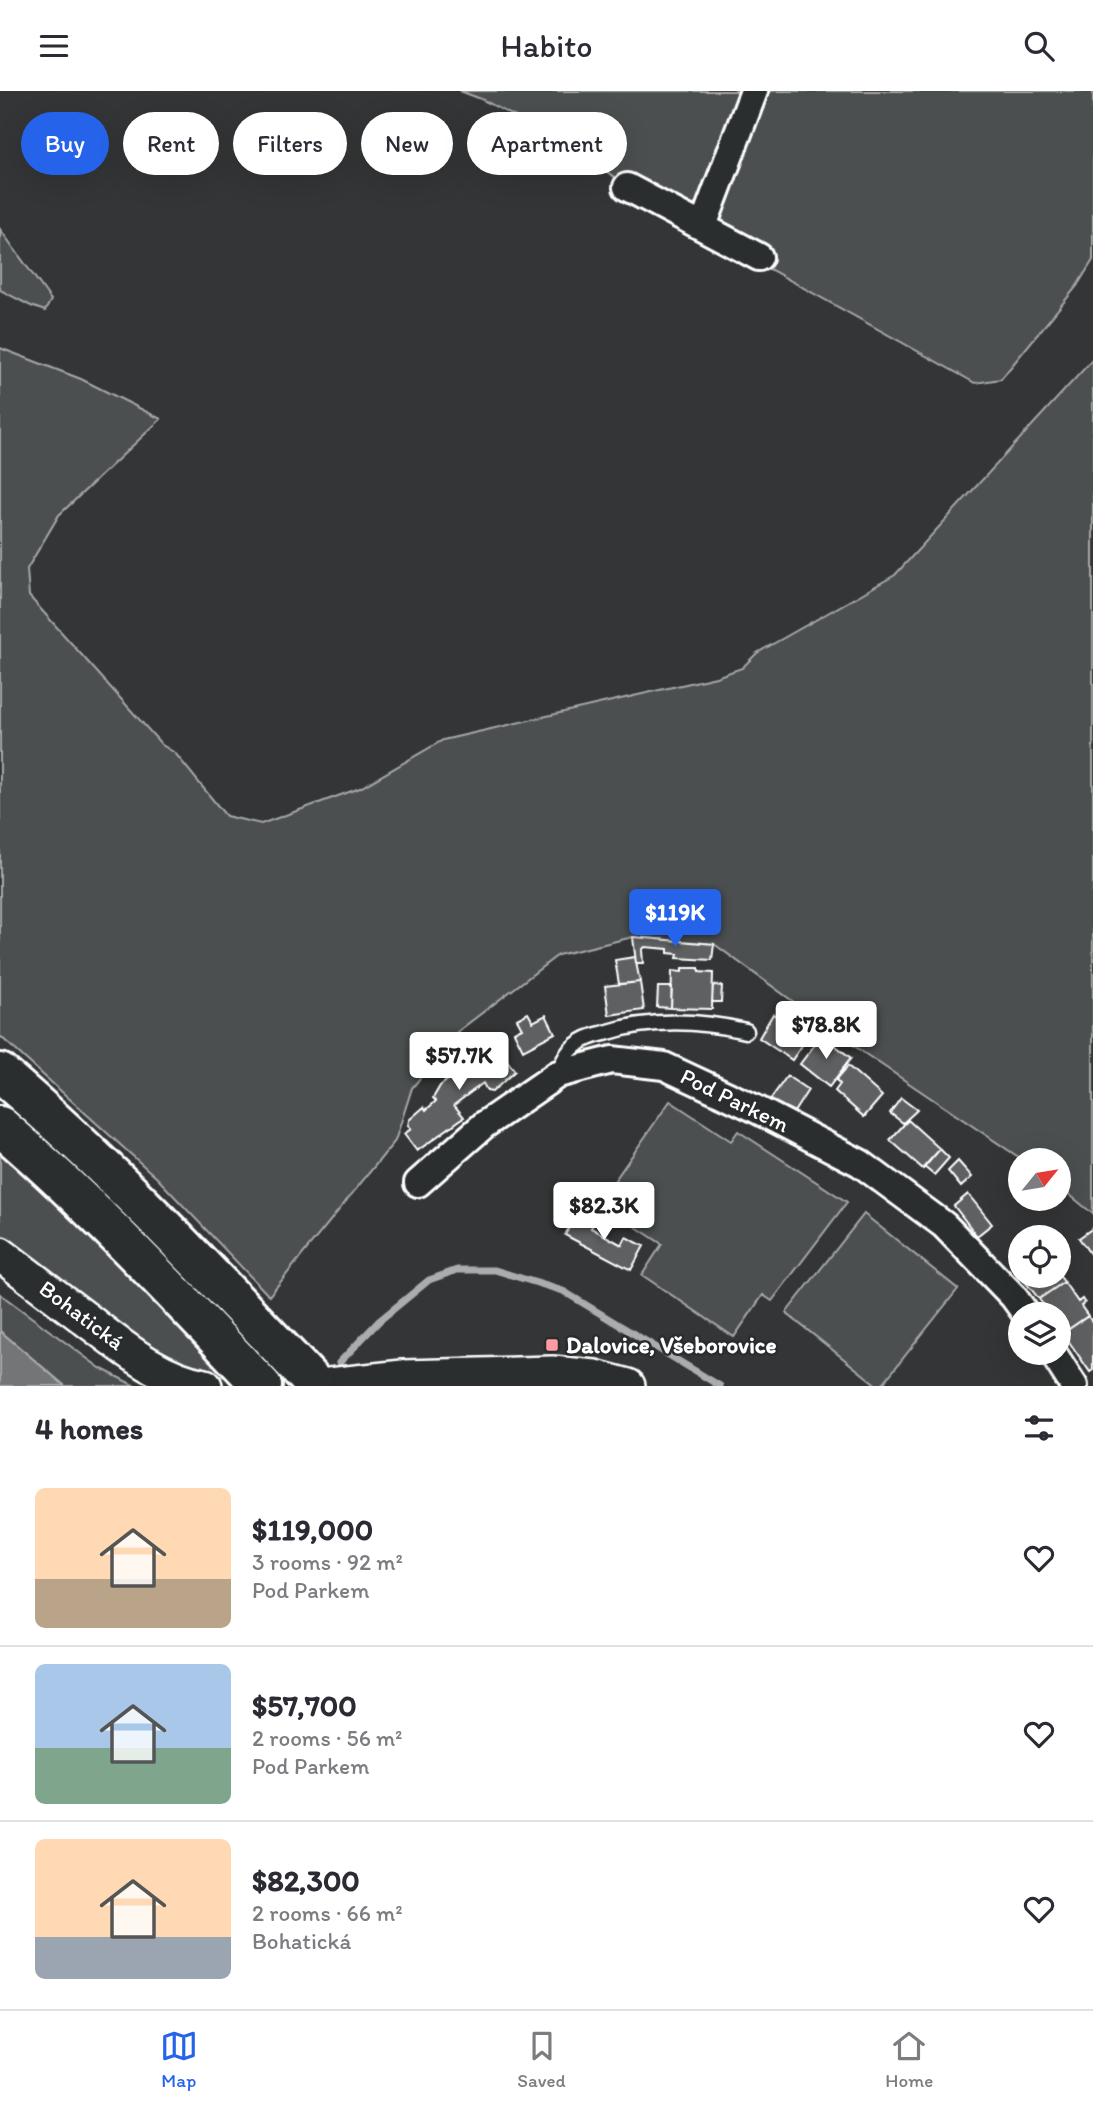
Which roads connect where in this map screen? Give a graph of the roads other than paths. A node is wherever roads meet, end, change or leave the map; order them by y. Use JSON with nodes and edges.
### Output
{"nodes":[{"id":1,"x":754,"y":91,"type":"edge"},
{"id":2,"x":627,"y":187,"type":"dead end"},
{"id":3,"x":703,"y":226,"type":"junction"},
{"id":4,"x":759,"y":257,"type":"dead end"},
{"id":5,"x":746,"y":1031,"type":"dead end"},
{"id":6,"x":0,"y":1073,"type":"edge"},
{"id":7,"x":558,"y":1074,"type":"junction"},
{"id":8,"x":0,"y":1126,"type":"edge"},
{"id":9,"x":418,"y":1183,"type":"dead end"},
{"id":10,"x":0,"y":1254,"type":"edge"},
{"id":11,"x":1017,"y":1302,"type":"edge"},
{"id":12,"x":1061,"y":1365,"type":"edge"},
{"id":13,"x":434,"y":1382,"type":"edge"},
{"id":14,"x":205,"y":1386,"type":"edge"},
{"id":15,"x":262,"y":1386,"type":"edge"},
{"id":16,"x":318,"y":1386,"type":"edge"},
{"id":17,"x":628,"y":1386,"type":"edge"},
{"id":18,"x":1074,"y":1386,"type":"edge"}],
"edges":[{"from":1,"to":3,"type":"street"},
{"from":2,"to":3,"type":"street"},
{"from":3,"to":4,"type":"street"},
{"from":5,"to":7,"type":"lane"},
{"from":6,"to":16,"type":"highway"},
{"from":7,"to":9,"type":"street","name":"Pod Parkem"},
{"from":7,"to":11,"type":"street","name":"Pod Parkem"},
{"from":8,"to":15,"type":"highway"},
{"from":10,"to":14,"type":"street","name":"Bohatická"},
{"from":12,"to":18,"type":"street"},
{"from":13,"to":16,"type":"street"},
{"from":13,"to":17,"type":"street"}]}
